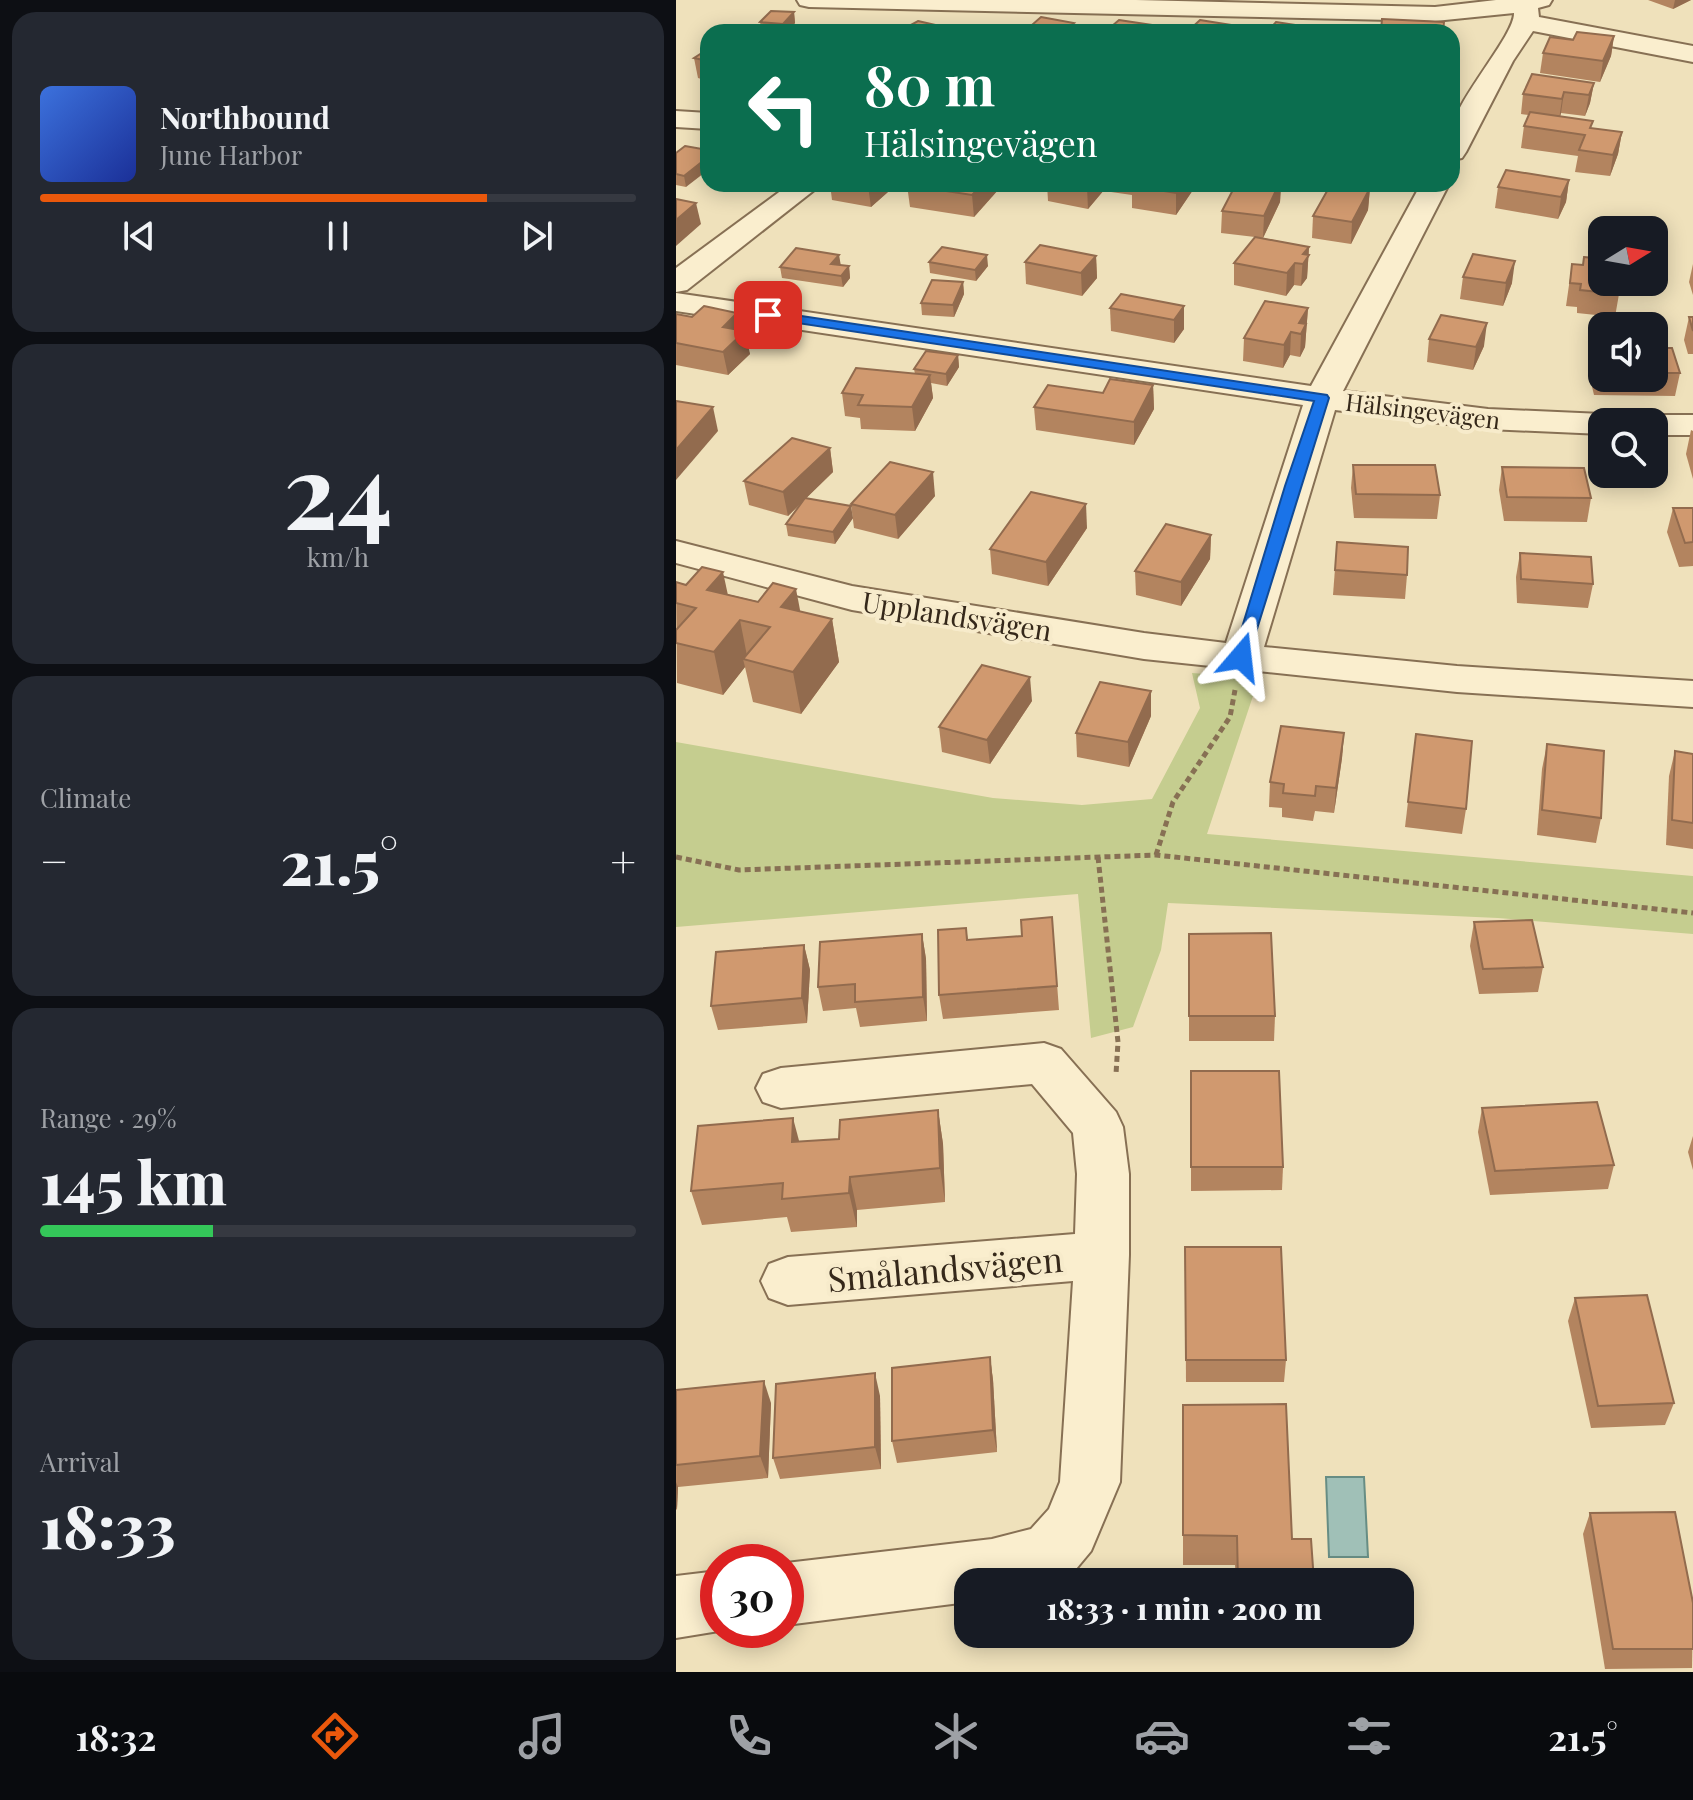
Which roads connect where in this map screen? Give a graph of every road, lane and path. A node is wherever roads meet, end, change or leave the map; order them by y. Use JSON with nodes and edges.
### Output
{"nodes":[{"id":1,"x":809,"y":0,"type":"edge"},
{"id":2,"x":905,"y":1,"type":"edge"},
{"id":3,"x":1191,"y":5,"type":"edge"},
{"id":4,"x":1037,"y":7,"type":"junction"},
{"id":5,"x":1531,"y":9,"type":"edge"},
{"id":6,"x":1015,"y":24,"type":"edge"},
{"id":7,"x":1693,"y":54,"type":"edge"},
{"id":8,"x":676,"y":119,"type":"edge"},
{"id":9,"x":700,"y":120,"type":"edge"},
{"id":10,"x":1460,"y":137,"type":"edge"},
{"id":11,"x":797,"y":192,"type":"edge"},
{"id":12,"x":1431,"y":192,"type":"edge"},
{"id":13,"x":676,"y":283,"type":"edge"},
{"id":14,"x":676,"y":302,"type":"edge"},
{"id":15,"x":1322,"y":398,"type":"junction"},
{"id":16,"x":1588,"y":423,"type":"edge"},
{"id":17,"x":1668,"y":425,"type":"edge"},
{"id":18,"x":1693,"y":425,"type":"edge"},
{"id":19,"x":676,"y":552,"type":"edge"},
{"id":20,"x":1241,"y":657,"type":"junction"},
{"id":21,"x":1693,"y":694,"type":"edge"},
{"id":22,"x":1156,"y":855,"type":"junction"},
{"id":23,"x":676,"y":857,"type":"edge"},
{"id":24,"x":1098,"y":857,"type":"junction"},
{"id":25,"x":1693,"y":913,"type":"edge"},
{"id":26,"x":781,"y":1088,"type":"dead end"},
{"id":27,"x":1098,"y":1127,"type":"junction"},
{"id":28,"x":1102,"y":1255,"type":"junction"},
{"id":29,"x":788,"y":1281,"type":"dead end"},
{"id":30,"x":804,"y":1592,"type":"edge"},
{"id":31,"x":700,"y":1604,"type":"edge"},
{"id":32,"x":676,"y":1607,"type":"edge"}],
"edges":[{"from":1,"to":2,"type":"street"},
{"from":2,"to":4,"type":"street"},
{"from":3,"to":4,"type":"street"},
{"from":3,"to":5,"type":"street"},
{"from":4,"to":6,"type":"street"},
{"from":5,"to":7,"type":"street"},
{"from":5,"to":10,"type":"street"},
{"from":8,"to":9,"type":"street"},
{"from":11,"to":13,"type":"street"},
{"from":12,"to":15,"type":"street"},
{"from":14,"to":15,"type":"street","name":"Hälsingevägen"},
{"from":15,"to":16,"type":"street","name":"Hälsingevägen"},
{"from":15,"to":20,"type":"street"},
{"from":17,"to":18,"type":"street"},
{"from":19,"to":20,"type":"street","name":"Upplandsvägen"},
{"from":20,"to":21,"type":"street","name":"Upplandsvägen"},
{"from":20,"to":22,"type":"path"},
{"from":22,"to":24,"type":"path"},
{"from":22,"to":25,"type":"path"},
{"from":23,"to":24,"type":"path"},
{"from":24,"to":27,"type":"path"},
{"from":26,"to":27,"type":"street"},
{"from":27,"to":28,"type":"street","name":"Smålandsvägen"},
{"from":28,"to":29,"type":"street","name":"Smålandsvägen"},
{"from":28,"to":30,"type":"street","name":"Smålandsvägen"},
{"from":31,"to":32,"type":"street"}]}
